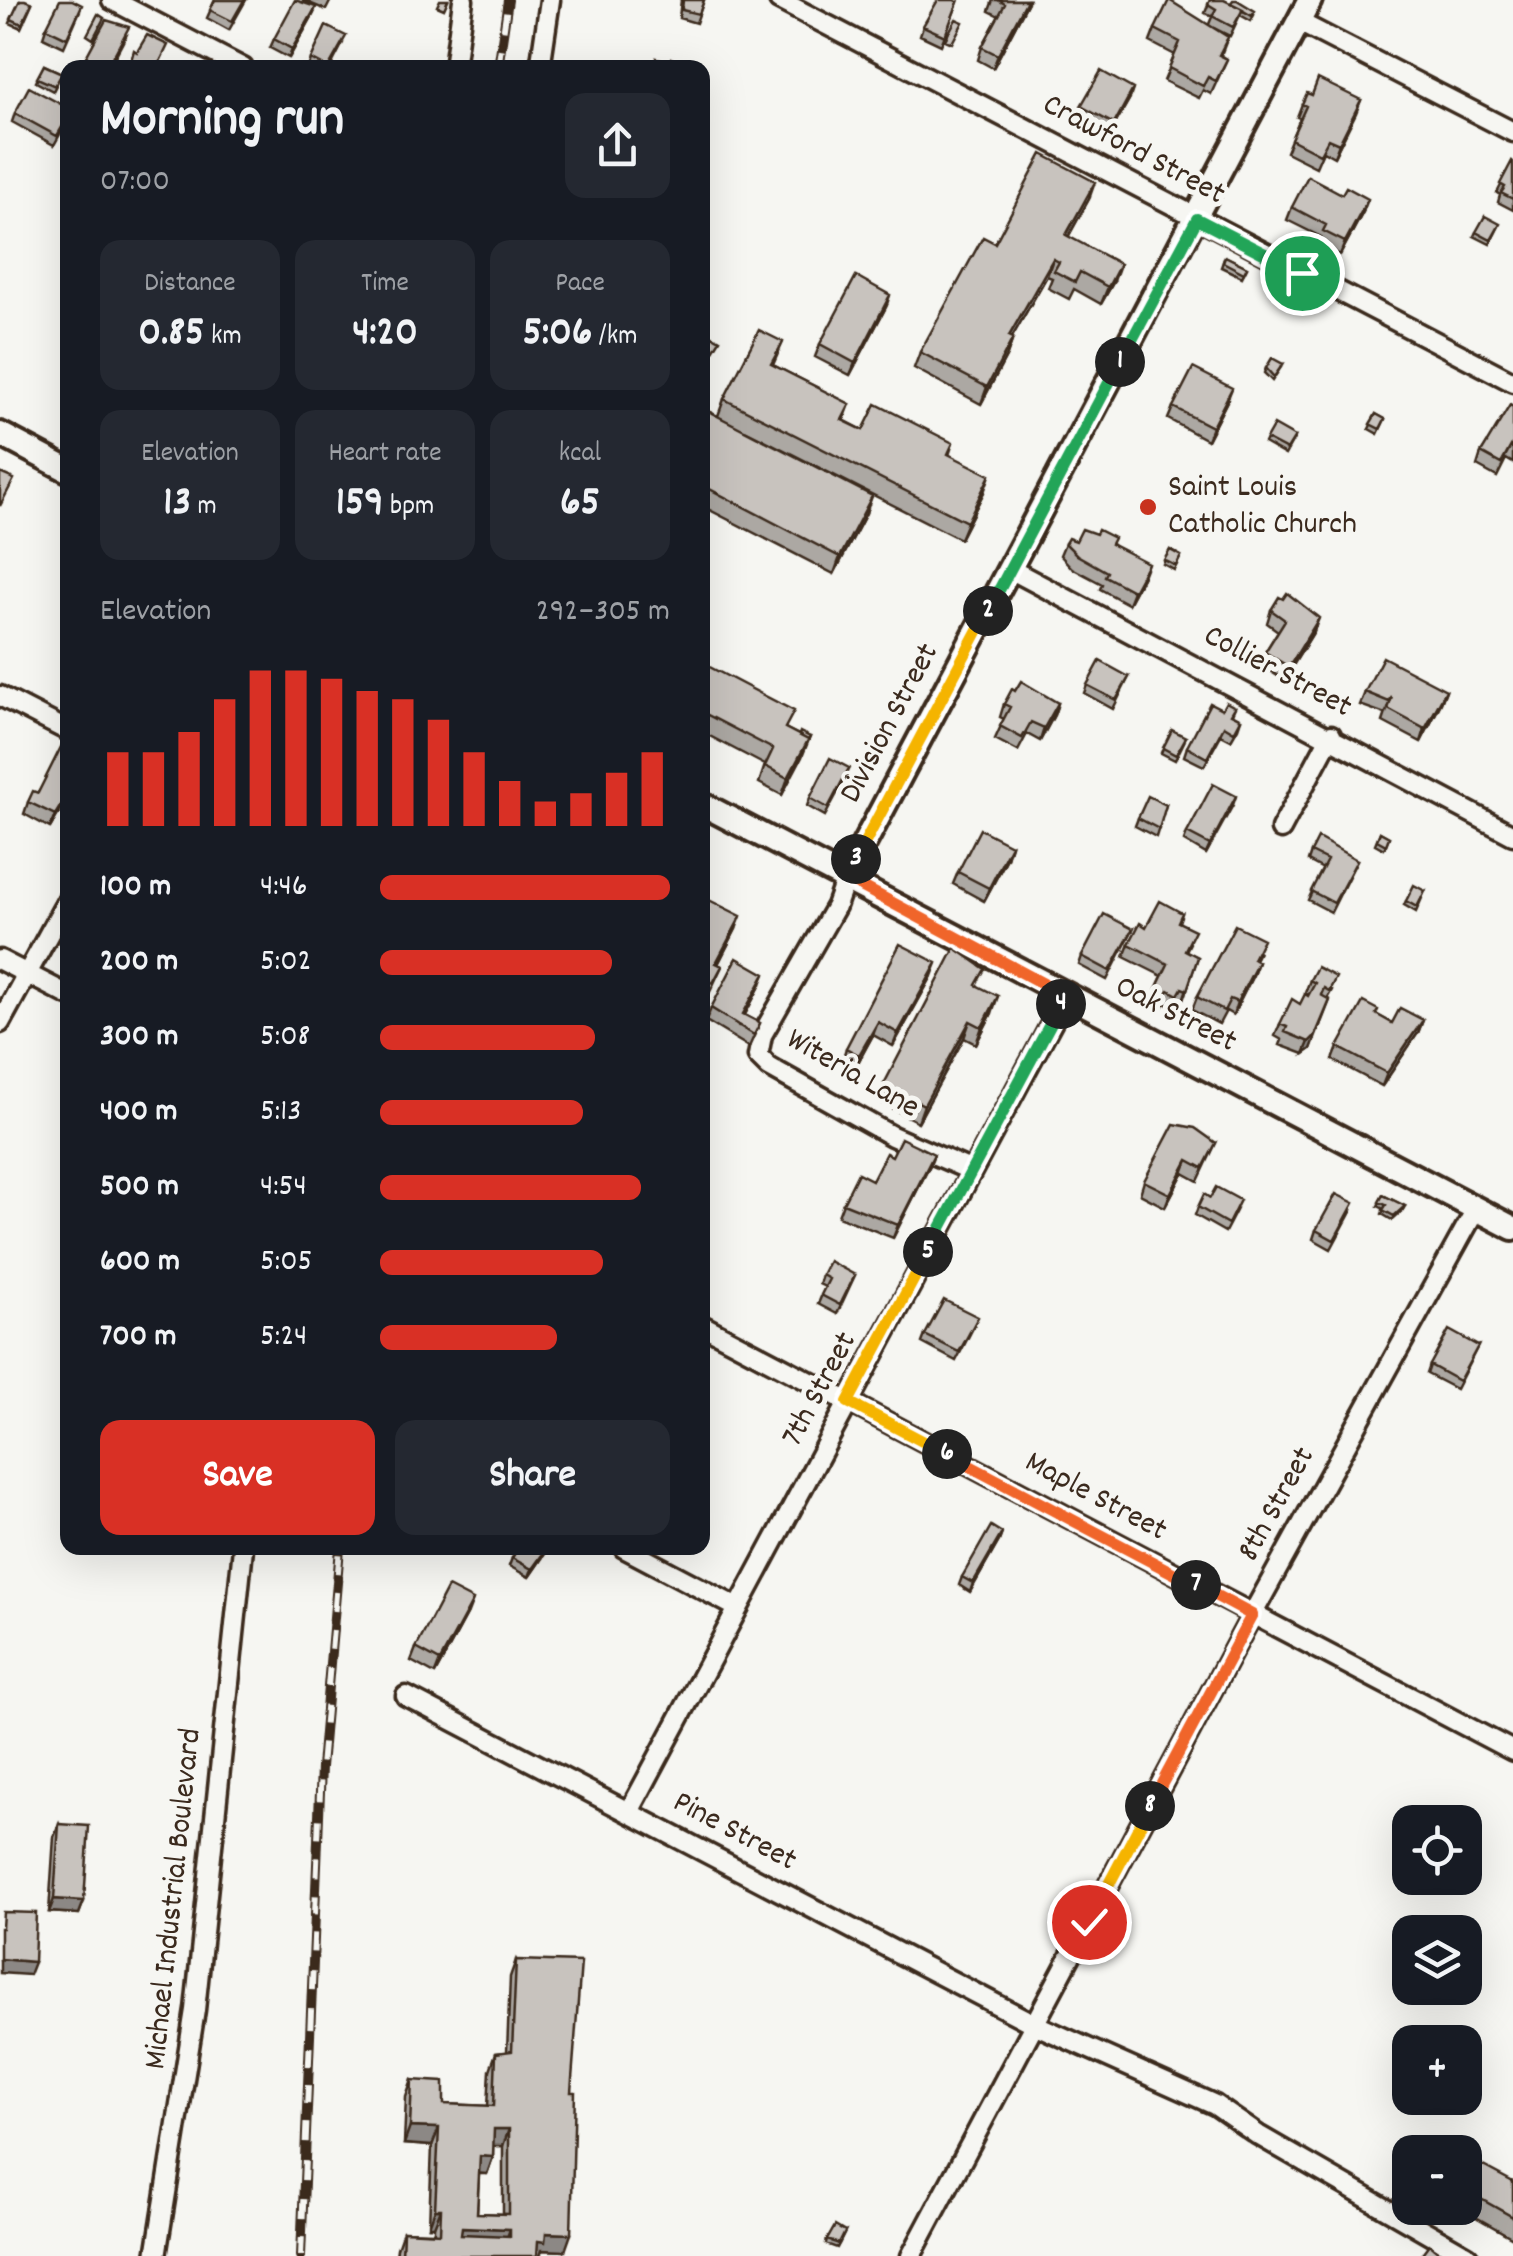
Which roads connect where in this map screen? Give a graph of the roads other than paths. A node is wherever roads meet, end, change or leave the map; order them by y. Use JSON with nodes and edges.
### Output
{"nodes":[{"id":1,"x":112,"y":0,"type":"edge"},
{"id":2,"x":463,"y":0,"type":"edge"},
{"id":3,"x":550,"y":0,"type":"edge"},
{"id":4,"x":779,"y":0,"type":"edge"},
{"id":5,"x":1310,"y":0,"type":"edge"},
{"id":6,"x":1299,"y":22,"type":"junction"},
{"id":7,"x":228,"y":60,"type":"edge"},
{"id":8,"x":455,"y":60,"type":"edge"},
{"id":9,"x":541,"y":60,"type":"edge"},
{"id":10,"x":1513,"y":132,"type":"edge"},
{"id":11,"x":1197,"y":219,"type":"junction"},
{"id":12,"x":1513,"y":382,"type":"edge"},
{"id":13,"x":0,"y":434,"type":"edge"},
{"id":14,"x":60,"y":466,"type":"edge"},
{"id":15,"x":1010,"y":569,"type":"junction"},
{"id":16,"x":0,"y":696,"type":"edge"},
{"id":17,"x":60,"y":727,"type":"edge"},
{"id":18,"x":1331,"y":735,"type":"junction"},
{"id":19,"x":710,"y":808,"type":"edge"},
{"id":20,"x":1281,"y":829,"type":"dead end"},
{"id":21,"x":1513,"y":835,"type":"edge"},
{"id":22,"x":846,"y":878,"type":"junction"},
{"id":23,"x":60,"y":914,"type":"edge"},
{"id":24,"x":0,"y":960,"type":"edge"},
{"id":25,"x":27,"y":974,"type":"junction"},
{"id":26,"x":60,"y":991,"type":"edge"},
{"id":27,"x":1066,"y":996,"type":"junction"},
{"id":28,"x":0,"y":1023,"type":"edge"},
{"id":29,"x":758,"y":1056,"type":"joint"},
{"id":30,"x":972,"y":1171,"type":"junction"},
{"id":31,"x":1476,"y":1210,"type":"junction"},
{"id":32,"x":1513,"y":1228,"type":"edge"},
{"id":33,"x":710,"y":1330,"type":"edge"},
{"id":34,"x":848,"y":1402,"type":"junction"},
{"id":35,"x":242,"y":1555,"type":"edge"},
{"id":36,"x":637,"y":1555,"type":"edge"},
{"id":37,"x":738,"y":1608,"type":"junction"},
{"id":38,"x":1252,"y":1615,"type":"junction"},
{"id":39,"x":406,"y":1696,"type":"dead end"},
{"id":40,"x":1513,"y":1751,"type":"edge"},
{"id":41,"x":629,"y":1812,"type":"junction"},
{"id":42,"x":1034,"y":2024,"type":"junction"},
{"id":43,"x":156,"y":2256,"type":"edge"},
{"id":44,"x":911,"y":2256,"type":"edge"},
{"id":45,"x":1468,"y":2256,"type":"edge"}],
"edges":[{"from":1,"to":7,"type":"street"},
{"from":2,"to":8,"type":"street"},
{"from":3,"to":9,"type":"street"},
{"from":4,"to":11,"type":"street","name":"Crawford Street"},
{"from":5,"to":6,"type":"main road","name":"Division Street"},
{"from":6,"to":10,"type":"street"},
{"from":6,"to":11,"type":"main road","name":"Division Street"},
{"from":11,"to":12,"type":"street","name":"Crawford Street"},
{"from":11,"to":15,"type":"main road","name":"Division Street"},
{"from":13,"to":14,"type":"main road"},
{"from":15,"to":18,"type":"street","name":"Collier Street"},
{"from":15,"to":22,"type":"main road","name":"Division Street"},
{"from":16,"to":17,"type":"street"},
{"from":18,"to":20,"type":"street"},
{"from":18,"to":21,"type":"street","name":"Collier Street"},
{"from":19,"to":22,"type":"main road","name":"Oak Street"},
{"from":22,"to":27,"type":"main road","name":"Oak Street"},
{"from":22,"to":29,"type":"street","name":"Division Street"},
{"from":23,"to":25,"type":"street"},
{"from":24,"to":25,"type":"street"},
{"from":25,"to":26,"type":"street"},
{"from":25,"to":28,"type":"street"},
{"from":27,"to":30,"type":"street","name":"7th Street"},
{"from":27,"to":31,"type":"main road","name":"Oak Street"},
{"from":29,"to":30,"type":"street","name":"Witeria Lane"},
{"from":30,"to":34,"type":"street","name":"7th Street"},
{"from":31,"to":32,"type":"main road","name":"Oak Street"},
{"from":31,"to":38,"type":"street","name":"8th Street"},
{"from":33,"to":34,"type":"street","name":"Maple Street"},
{"from":34,"to":37,"type":"street","name":"7th Street"},
{"from":34,"to":38,"type":"street","name":"Maple Street"},
{"from":35,"to":43,"type":"street","name":"Michael Industrial Boulevard"},
{"from":36,"to":37,"type":"street"},
{"from":37,"to":41,"type":"street","name":"7th Street"},
{"from":38,"to":40,"type":"street","name":"Maple Street"},
{"from":38,"to":42,"type":"street","name":"8th Street"},
{"from":39,"to":41,"type":"street","name":"Pine Street"},
{"from":41,"to":42,"type":"street","name":"Pine Street"},
{"from":42,"to":44,"type":"street","name":"8th Street"},
{"from":42,"to":45,"type":"street","name":"Pine Street"}]}
